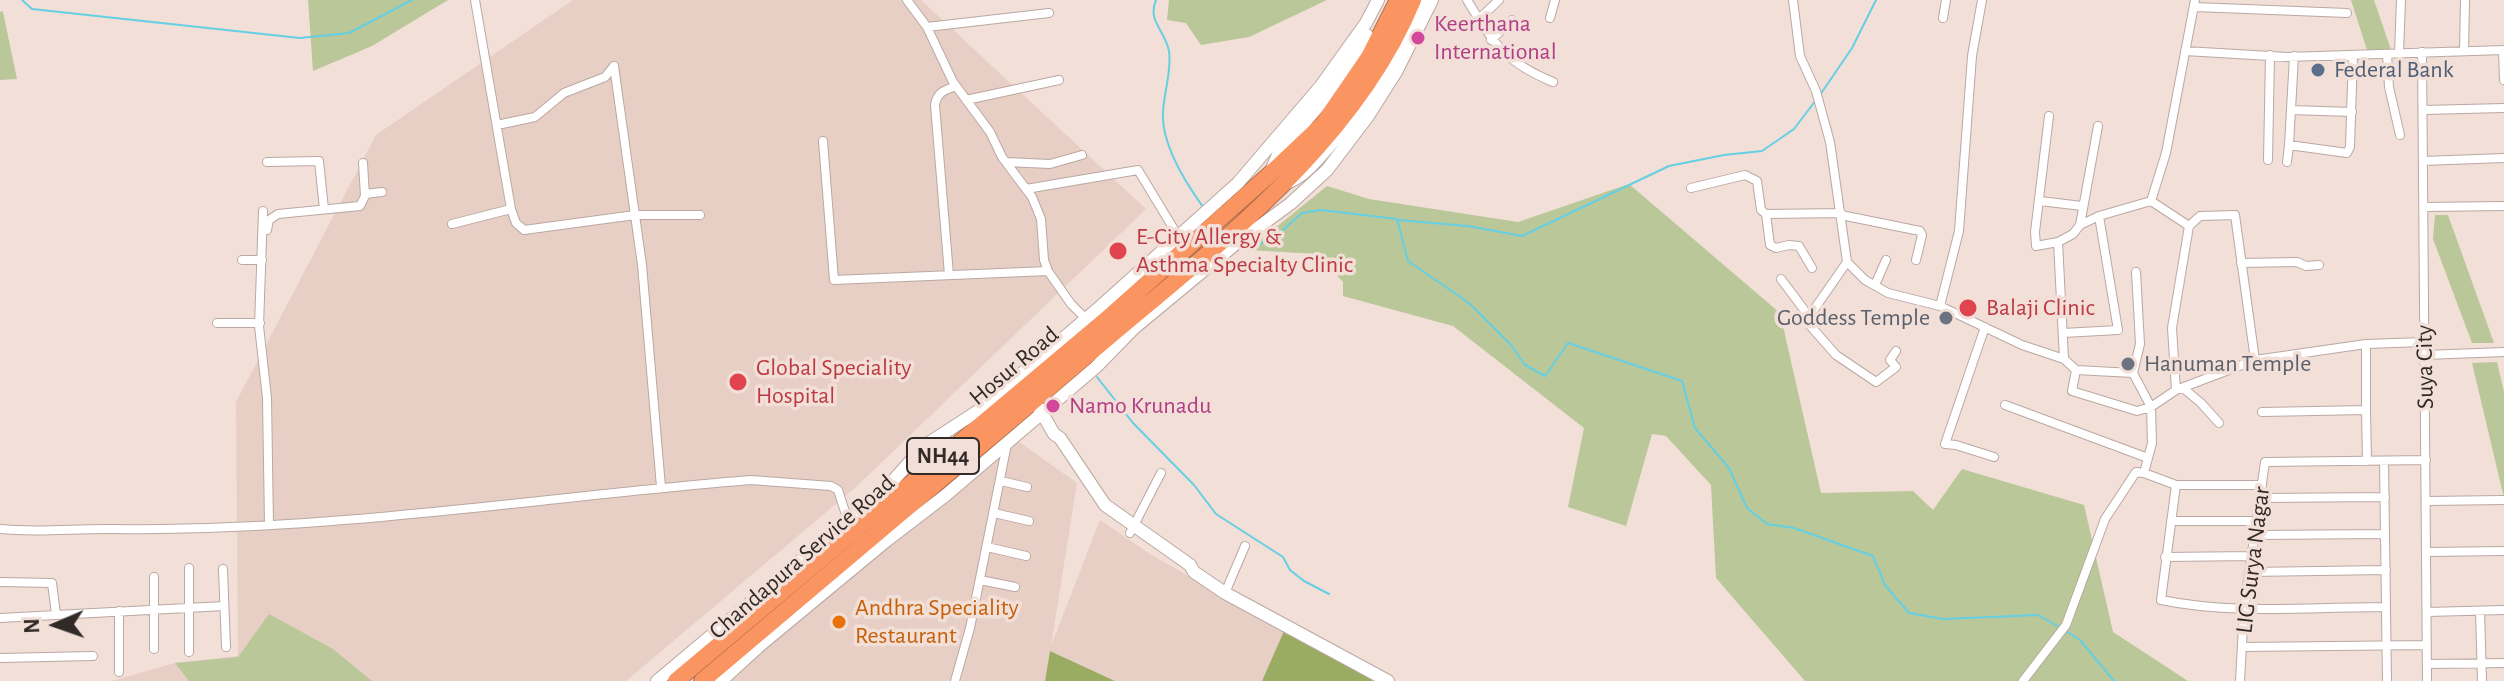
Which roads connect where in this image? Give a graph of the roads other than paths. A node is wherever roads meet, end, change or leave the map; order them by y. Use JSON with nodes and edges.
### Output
{"nodes":[{"id":1,"x":475,"y":0,"type":"edge"},
{"id":2,"x":907,"y":0,"type":"edge"},
{"id":3,"x":1378,"y":0,"type":"edge"},
{"id":4,"x":1385,"y":0,"type":"edge"},
{"id":5,"x":1398,"y":0,"type":"edge"},
{"id":6,"x":1413,"y":0,"type":"edge"},
{"id":7,"x":1467,"y":0,"type":"edge"},
{"id":8,"x":1499,"y":0,"type":"edge"},
{"id":9,"x":1555,"y":0,"type":"edge"},
{"id":10,"x":1793,"y":0,"type":"edge"},
{"id":11,"x":1946,"y":0,"type":"edge"},
{"id":12,"x":1982,"y":0,"type":"edge"},
{"id":13,"x":2401,"y":0,"type":"edge"},
{"id":14,"x":2465,"y":0,"type":"edge"},
{"id":15,"x":1427,"y":1,"type":"edge"},
{"id":16,"x":2195,"y":4,"type":"edge"},
{"id":17,"x":1049,"y":13,"type":"dead end"},
{"id":18,"x":2347,"y":13,"type":"dead end"},
{"id":19,"x":1550,"y":18,"type":"dead end"},
{"id":20,"x":1943,"y":18,"type":"dead end"},
{"id":21,"x":1479,"y":19,"type":"junction"},
{"id":22,"x":1512,"y":20,"type":"dead end"},
{"id":23,"x":927,"y":27,"type":"junction"},
{"id":24,"x":1491,"y":40,"type":"junction"},
{"id":25,"x":2504,"y":50,"type":"edge"},
{"id":26,"x":2185,"y":51,"type":"junction"},
{"id":27,"x":2464,"y":51,"type":"junction"},
{"id":28,"x":2422,"y":52,"type":"junction"},
{"id":29,"x":2399,"y":53,"type":"junction"},
{"id":30,"x":2387,"y":54,"type":"junction"},
{"id":31,"x":2270,"y":55,"type":"junction"},
{"id":32,"x":2353,"y":55,"type":"junction"},
{"id":33,"x":2294,"y":56,"type":"junction"},
{"id":34,"x":1059,"y":80,"type":"dead end"},
{"id":35,"x":2504,"y":80,"type":"edge"},
{"id":36,"x":1553,"y":82,"type":"dead end"},
{"id":37,"x":956,"y":86,"type":"junction"},
{"id":38,"x":966,"y":100,"type":"junction"},
{"id":39,"x":2504,"y":108,"type":"edge"},
{"id":40,"x":2291,"y":110,"type":"junction"},
{"id":41,"x":2424,"y":110,"type":"junction"},
{"id":42,"x":2352,"y":112,"type":"junction"},
{"id":43,"x":2049,"y":116,"type":"dead end"},
{"id":44,"x":497,"y":125,"type":"junction"},
{"id":45,"x":2098,"y":126,"type":"dead end"},
{"id":46,"x":2400,"y":135,"type":"dead end"},
{"id":47,"x":823,"y":141,"type":"dead end"},
{"id":48,"x":2289,"y":145,"type":"junction"},
{"id":49,"x":1082,"y":155,"type":"dead end"},
{"id":50,"x":1300,"y":156,"type":"junction"},
{"id":51,"x":2504,"y":158,"type":"edge"},
{"id":52,"x":2268,"y":160,"type":"dead end"},
{"id":53,"x":2423,"y":161,"type":"junction"},
{"id":54,"x":267,"y":162,"type":"dead end"},
{"id":55,"x":1006,"y":162,"type":"junction"},
{"id":56,"x":2287,"y":162,"type":"dead end"},
{"id":57,"x":363,"y":163,"type":"dead end"},
{"id":58,"x":1274,"y":180,"type":"junction"},
{"id":59,"x":1691,"y":188,"type":"dead end"},
{"id":60,"x":1026,"y":189,"type":"junction"},
{"id":61,"x":382,"y":192,"type":"dead end"},
{"id":62,"x":365,"y":194,"type":"junction"},
{"id":63,"x":2040,"y":201,"type":"junction"},
{"id":64,"x":2151,"y":201,"type":"junction"},
{"id":65,"x":2082,"y":206,"type":"junction"},
{"id":66,"x":2504,"y":206,"type":"edge"},
{"id":67,"x":2424,"y":207,"type":"junction"},
{"id":68,"x":324,"y":209,"type":"junction"},
{"id":69,"x":511,"y":209,"type":"junction"},
{"id":70,"x":263,"y":211,"type":"dead end"},
{"id":71,"x":1766,"y":214,"type":"junction"},
{"id":72,"x":1841,"y":214,"type":"junction"},
{"id":73,"x":635,"y":215,"type":"junction"},
{"id":74,"x":700,"y":215,"type":"dead end"},
{"id":75,"x":2099,"y":216,"type":"junction"},
{"id":76,"x":452,"y":224,"type":"dead end"},
{"id":77,"x":2080,"y":225,"type":"junction"},
{"id":78,"x":2189,"y":226,"type":"junction"},
{"id":79,"x":1220,"y":229,"type":"junction"},
{"id":80,"x":1178,"y":236,"type":"junction"},
{"id":81,"x":2058,"y":242,"type":"junction"},
{"id":82,"x":242,"y":260,"type":"dead end"},
{"id":83,"x":262,"y":260,"type":"junction"},
{"id":84,"x":1886,"y":260,"type":"dead end"},
{"id":85,"x":1916,"y":260,"type":"dead end"},
{"id":86,"x":1847,"y":262,"type":"junction"},
{"id":87,"x":2241,"y":263,"type":"junction"},
{"id":88,"x":2319,"y":265,"type":"dead end"},
{"id":89,"x":1812,"y":268,"type":"dead end"},
{"id":90,"x":1048,"y":271,"type":"junction"},
{"id":91,"x":2136,"y":272,"type":"dead end"},
{"id":92,"x":949,"y":275,"type":"junction"},
{"id":93,"x":1781,"y":279,"type":"dead end"},
{"id":94,"x":1875,"y":285,"type":"junction"},
{"id":95,"x":1940,"y":306,"type":"junction"},
{"id":96,"x":1808,"y":315,"type":"junction"},
{"id":97,"x":1086,"y":319,"type":"junction"},
{"id":98,"x":260,"y":321,"type":"junction"},
{"id":99,"x":217,"y":323,"type":"dead end"},
{"id":100,"x":1985,"y":327,"type":"junction"},
{"id":101,"x":2063,"y":333,"type":"junction"},
{"id":102,"x":2424,"y":342,"type":"junction"},
{"id":103,"x":2366,"y":344,"type":"junction"},
{"id":104,"x":1896,"y":351,"type":"dead end"},
{"id":105,"x":2504,"y":352,"type":"edge"},
{"id":106,"x":2425,"y":355,"type":"junction"},
{"id":107,"x":2064,"y":359,"type":"junction"},
{"id":108,"x":2255,"y":360,"type":"junction"},
{"id":109,"x":2076,"y":370,"type":"junction"},
{"id":110,"x":2133,"y":373,"type":"junction"},
{"id":111,"x":2180,"y":389,"type":"junction"},
{"id":112,"x":2005,"y":405,"type":"dead end"},
{"id":113,"x":1038,"y":407,"type":"junction"},
{"id":114,"x":2151,"y":407,"type":"junction"},
{"id":115,"x":2366,"y":410,"type":"junction"},
{"id":116,"x":2262,"y":412,"type":"dead end"},
{"id":117,"x":2219,"y":423,"type":"dead end"},
{"id":118,"x":1007,"y":444,"type":"junction"},
{"id":119,"x":1994,"y":457,"type":"dead end"},
{"id":120,"x":2148,"y":458,"type":"junction"},
{"id":121,"x":2426,"y":460,"type":"junction"},
{"id":122,"x":2367,"y":461,"type":"junction"},
{"id":123,"x":2384,"y":461,"type":"junction"},
{"id":124,"x":1161,"y":473,"type":"dead end"},
{"id":125,"x":2144,"y":473,"type":"junction"},
{"id":126,"x":1001,"y":481,"type":"junction"},
{"id":127,"x":2176,"y":485,"type":"junction"},
{"id":128,"x":2262,"y":485,"type":"junction"},
{"id":129,"x":661,"y":487,"type":"junction"},
{"id":130,"x":1027,"y":487,"type":"dead end"},
{"id":131,"x":2385,"y":497,"type":"junction"},
{"id":132,"x":2260,"y":498,"type":"junction"},
{"id":133,"x":2504,"y":500,"type":"edge"},
{"id":134,"x":2426,"y":501,"type":"junction"},
{"id":135,"x":994,"y":513,"type":"junction"},
{"id":136,"x":1029,"y":521,"type":"dead end"},
{"id":137,"x":2171,"y":521,"type":"junction"},
{"id":138,"x":2257,"y":521,"type":"junction"},
{"id":139,"x":269,"y":525,"type":"junction"},
{"id":140,"x":850,"y":526,"type":"junction"},
{"id":141,"x":0,"y":529,"type":"edge"},
{"id":142,"x":1132,"y":530,"type":"junction"},
{"id":143,"x":2385,"y":534,"type":"junction"},
{"id":144,"x":2255,"y":535,"type":"junction"},
{"id":145,"x":1245,"y":546,"type":"dead end"},
{"id":146,"x":987,"y":547,"type":"junction"},
{"id":147,"x":2504,"y":551,"type":"edge"},
{"id":148,"x":2426,"y":552,"type":"junction"},
{"id":149,"x":1026,"y":556,"type":"dead end"},
{"id":150,"x":2252,"y":556,"type":"junction"},
{"id":151,"x":2165,"y":557,"type":"junction"},
{"id":152,"x":189,"y":568,"type":"dead end"},
{"id":153,"x":223,"y":569,"type":"dead end"},
{"id":154,"x":2386,"y":570,"type":"junction"},
{"id":155,"x":2249,"y":572,"type":"junction"},
{"id":156,"x":154,"y":577,"type":"dead end"},
{"id":157,"x":980,"y":580,"type":"junction"},
{"id":158,"x":0,"y":582,"type":"edge"},
{"id":159,"x":1015,"y":587,"type":"dead end"},
{"id":160,"x":1225,"y":593,"type":"junction"},
{"id":161,"x":224,"y":606,"type":"junction"},
{"id":162,"x":2386,"y":607,"type":"junction"},
{"id":163,"x":189,"y":608,"type":"junction"},
{"id":164,"x":2244,"y":608,"type":"junction"},
{"id":165,"x":154,"y":609,"type":"junction"},
{"id":166,"x":2504,"y":610,"type":"edge"},
{"id":167,"x":119,"y":611,"type":"junction"},
{"id":168,"x":2480,"y":611,"type":"junction"},
{"id":169,"x":2427,"y":612,"type":"junction"},
{"id":170,"x":56,"y":614,"type":"junction"},
{"id":171,"x":0,"y":618,"type":"edge"},
{"id":172,"x":2427,"y":645,"type":"junction"},
{"id":173,"x":2387,"y":646,"type":"junction"},
{"id":174,"x":226,"y":647,"type":"dead end"},
{"id":175,"x":2242,"y":647,"type":"junction"},
{"id":176,"x":154,"y":649,"type":"dead end"},
{"id":177,"x":189,"y":652,"type":"dead end"},
{"id":178,"x":93,"y":656,"type":"dead end"},
{"id":179,"x":0,"y":658,"type":"edge"},
{"id":180,"x":2482,"y":663,"type":"junction"},
{"id":181,"x":2504,"y":663,"type":"edge"},
{"id":182,"x":2427,"y":664,"type":"junction"},
{"id":183,"x":119,"y":672,"type":"dead end"},
{"id":184,"x":657,"y":681,"type":"edge"},
{"id":185,"x":676,"y":681,"type":"edge"},
{"id":186,"x":702,"y":681,"type":"edge"},
{"id":187,"x":721,"y":681,"type":"edge"},
{"id":188,"x":955,"y":681,"type":"edge"},
{"id":189,"x":1388,"y":681,"type":"edge"},
{"id":190,"x":2023,"y":681,"type":"edge"},
{"id":191,"x":2240,"y":681,"type":"edge"},
{"id":192,"x":2387,"y":681,"type":"edge"},
{"id":193,"x":2427,"y":681,"type":"edge"},
{"id":194,"x":2482,"y":681,"type":"edge"}],
"edges":[{"from":1,"to":44,"type":"street"},
{"from":2,"to":23,"type":"street"},
{"from":3,"to":79,"type":"street","name":"Chandapura Service Road"},
{"from":4,"to":58,"type":"street"},
{"from":5,"to":50,"type":"highway","number":"NH44"},
{"from":6,"to":50,"type":"highway","number":"NH44"},
{"from":7,"to":21,"type":"street"},
{"from":8,"to":21,"type":"street"},
{"from":9,"to":19,"type":"street"},
{"from":10,"to":72,"type":"street"},
{"from":11,"to":20,"type":"street"},
{"from":12,"to":95,"type":"street"},
{"from":13,"to":29,"type":"street"},
{"from":14,"to":27,"type":"street"},
{"from":15,"to":58,"type":"street"},
{"from":15,"to":79,"type":"street"},
{"from":16,"to":18,"type":"street"},
{"from":16,"to":26,"type":"street"},
{"from":17,"to":23,"type":"street"},
{"from":21,"to":24,"type":"street"},
{"from":22,"to":24,"type":"street"},
{"from":23,"to":37,"type":"street"},
{"from":24,"to":36,"type":"street"},
{"from":25,"to":27,"type":"street"},
{"from":25,"to":35,"type":"street"},
{"from":26,"to":31,"type":"street"},
{"from":26,"to":64,"type":"street"},
{"from":27,"to":28,"type":"street"},
{"from":28,"to":29,"type":"street"},
{"from":28,"to":41,"type":"street","name":"Suya City"},
{"from":29,"to":30,"type":"street"},
{"from":30,"to":32,"type":"street"},
{"from":30,"to":46,"type":"street"},
{"from":31,"to":33,"type":"street"},
{"from":31,"to":52,"type":"street"},
{"from":32,"to":33,"type":"street"},
{"from":32,"to":42,"type":"street"},
{"from":33,"to":40,"type":"street"},
{"from":34,"to":38,"type":"street"},
{"from":37,"to":38,"type":"street"},
{"from":37,"to":92,"type":"street"},
{"from":38,"to":55,"type":"street"},
{"from":39,"to":41,"type":"street"},
{"from":40,"to":42,"type":"street"},
{"from":40,"to":48,"type":"street"},
{"from":41,"to":53,"type":"street","name":"Suya City"},
{"from":42,"to":48,"type":"street"},
{"from":43,"to":63,"type":"street"},
{"from":44,"to":69,"type":"street"},
{"from":44,"to":73,"type":"street"},
{"from":45,"to":65,"type":"street"},
{"from":47,"to":92,"type":"street"},
{"from":48,"to":56,"type":"street"},
{"from":49,"to":55,"type":"street"},
{"from":50,"to":58,"type":"highway","number":"NH44"},
{"from":51,"to":53,"type":"street"},
{"from":53,"to":67,"type":"street","name":"Suya City"},
{"from":54,"to":68,"type":"street"},
{"from":55,"to":60,"type":"street"},
{"from":57,"to":62,"type":"street"},
{"from":58,"to":79,"type":"highway","name":"Hosur Road","number":"NH44"},
{"from":59,"to":71,"type":"street"},
{"from":60,"to":80,"type":"street"},
{"from":60,"to":90,"type":"street"},
{"from":61,"to":62,"type":"street"},
{"from":62,"to":68,"type":"street"},
{"from":63,"to":65,"type":"street"},
{"from":63,"to":81,"type":"street"},
{"from":64,"to":75,"type":"street"},
{"from":64,"to":78,"type":"street"},
{"from":65,"to":77,"type":"street"},
{"from":66,"to":67,"type":"street"},
{"from":67,"to":102,"type":"street","name":"Suya City"},
{"from":68,"to":98,"type":"street"},
{"from":69,"to":73,"type":"street"},
{"from":69,"to":76,"type":"street"},
{"from":70,"to":83,"type":"street"},
{"from":71,"to":72,"type":"street"},
{"from":71,"to":89,"type":"street"},
{"from":72,"to":85,"type":"street"},
{"from":72,"to":86,"type":"street"},
{"from":73,"to":74,"type":"street"},
{"from":73,"to":129,"type":"street"},
{"from":75,"to":77,"type":"street"},
{"from":75,"to":101,"type":"street"},
{"from":77,"to":81,"type":"street"},
{"from":78,"to":87,"type":"street"},
{"from":78,"to":111,"type":"street"},
{"from":79,"to":80,"type":"street","name":"Chandapura Service Road"},
{"from":79,"to":113,"type":"highway","name":"Hosur Road","number":"NH44"},
{"from":79,"to":140,"type":"highway","name":"Hosur Road","number":"NH44"},
{"from":80,"to":97,"type":"street","name":"Chandapura Service Road"},
{"from":81,"to":101,"type":"street"},
{"from":82,"to":83,"type":"street"},
{"from":83,"to":98,"type":"street"},
{"from":84,"to":94,"type":"street"},
{"from":86,"to":94,"type":"street"},
{"from":86,"to":96,"type":"street"},
{"from":87,"to":88,"type":"street"},
{"from":87,"to":108,"type":"street"},
{"from":90,"to":92,"type":"street"},
{"from":90,"to":97,"type":"street"},
{"from":91,"to":110,"type":"street"},
{"from":93,"to":96,"type":"street"},
{"from":94,"to":95,"type":"street"},
{"from":95,"to":100,"type":"street"},
{"from":96,"to":104,"type":"street"},
{"from":97,"to":140,"type":"street","name":"Chandapura Service Road"},
{"from":98,"to":99,"type":"street"},
{"from":98,"to":139,"type":"street"},
{"from":100,"to":107,"type":"street"},
{"from":100,"to":119,"type":"street"},
{"from":101,"to":107,"type":"street"},
{"from":102,"to":103,"type":"street"},
{"from":102,"to":106,"type":"street","name":"Suya City"},
{"from":103,"to":108,"type":"street"},
{"from":103,"to":115,"type":"street"},
{"from":105,"to":106,"type":"street"},
{"from":106,"to":121,"type":"street","name":"Suya City"},
{"from":107,"to":109,"type":"street"},
{"from":108,"to":111,"type":"street"},
{"from":109,"to":110,"type":"street"},
{"from":109,"to":114,"type":"street"},
{"from":110,"to":114,"type":"street"},
{"from":111,"to":114,"type":"street"},
{"from":111,"to":117,"type":"street"},
{"from":112,"to":120,"type":"street"},
{"from":113,"to":118,"type":"street"},
{"from":113,"to":142,"type":"street"},
{"from":113,"to":186,"type":"highway","name":"Hosur Road","number":"NH44"},
{"from":114,"to":120,"type":"street"},
{"from":115,"to":116,"type":"street"},
{"from":115,"to":122,"type":"street"},
{"from":118,"to":126,"type":"street"},
{"from":118,"to":187,"type":"street"},
{"from":120,"to":125,"type":"street"},
{"from":121,"to":123,"type":"street","name":"LIG Surya Nagar"},
{"from":121,"to":134,"type":"street","name":"Suya City"},
{"from":122,"to":123,"type":"street","name":"LIG Surya Nagar"},
{"from":122,"to":128,"type":"street","name":"LIG Surya Nagar"},
{"from":123,"to":131,"type":"street"},
{"from":124,"to":142,"type":"street"},
{"from":125,"to":127,"type":"street"},
{"from":125,"to":190,"type":"street"},
{"from":126,"to":130,"type":"street"},
{"from":126,"to":135,"type":"street"},
{"from":127,"to":128,"type":"street"},
{"from":127,"to":137,"type":"street"},
{"from":128,"to":132,"type":"street","name":"LIG Surya Nagar"},
{"from":129,"to":139,"type":"street"},
{"from":129,"to":140,"type":"street"},
{"from":131,"to":132,"type":"street"},
{"from":131,"to":143,"type":"street"},
{"from":132,"to":138,"type":"street","name":"LIG Surya Nagar"},
{"from":133,"to":134,"type":"street"},
{"from":134,"to":148,"type":"street","name":"Suya City"},
{"from":135,"to":136,"type":"street"},
{"from":135,"to":146,"type":"street"},
{"from":137,"to":138,"type":"street"},
{"from":137,"to":151,"type":"street"},
{"from":138,"to":144,"type":"street","name":"LIG Surya Nagar"},
{"from":139,"to":141,"type":"street"},
{"from":140,"to":184,"type":"street","name":"Chandapura Service Road"},
{"from":140,"to":185,"type":"highway","name":"Hosur Road","number":"NH44"},
{"from":142,"to":160,"type":"street"},
{"from":143,"to":144,"type":"street"},
{"from":143,"to":154,"type":"street"},
{"from":144,"to":150,"type":"street","name":"LIG Surya Nagar"},
{"from":145,"to":160,"type":"street"},
{"from":146,"to":149,"type":"street"},
{"from":146,"to":157,"type":"street"},
{"from":147,"to":148,"type":"street"},
{"from":148,"to":169,"type":"street","name":"Suya City"},
{"from":150,"to":151,"type":"street"},
{"from":150,"to":155,"type":"street","name":"LIG Surya Nagar"},
{"from":151,"to":164,"type":"street"},
{"from":152,"to":163,"type":"street"},
{"from":153,"to":161,"type":"street"},
{"from":154,"to":155,"type":"street"},
{"from":154,"to":162,"type":"street"},
{"from":155,"to":164,"type":"street","name":"LIG Surya Nagar"},
{"from":156,"to":165,"type":"street"},
{"from":157,"to":159,"type":"street"},
{"from":157,"to":188,"type":"street"},
{"from":158,"to":170,"type":"street"},
{"from":160,"to":189,"type":"street"},
{"from":161,"to":163,"type":"street"},
{"from":161,"to":174,"type":"street"},
{"from":162,"to":164,"type":"street"},
{"from":162,"to":173,"type":"street"},
{"from":163,"to":165,"type":"street"},
{"from":163,"to":177,"type":"street"},
{"from":164,"to":175,"type":"street","name":"LIG Surya Nagar"},
{"from":165,"to":167,"type":"street"},
{"from":165,"to":176,"type":"street"},
{"from":166,"to":168,"type":"street"},
{"from":167,"to":170,"type":"street"},
{"from":167,"to":183,"type":"street"},
{"from":168,"to":169,"type":"street"},
{"from":168,"to":180,"type":"street"},
{"from":169,"to":172,"type":"street","name":"Suya City"},
{"from":170,"to":171,"type":"street"},
{"from":172,"to":173,"type":"street"},
{"from":172,"to":182,"type":"street","name":"Suya City"},
{"from":173,"to":175,"type":"street"},
{"from":173,"to":192,"type":"street"},
{"from":175,"to":191,"type":"street","name":"LIG Surya Nagar"},
{"from":178,"to":179,"type":"street"},
{"from":180,"to":181,"type":"street"},
{"from":180,"to":182,"type":"street"},
{"from":180,"to":194,"type":"street"},
{"from":182,"to":193,"type":"street","name":"Suya City"}]}
